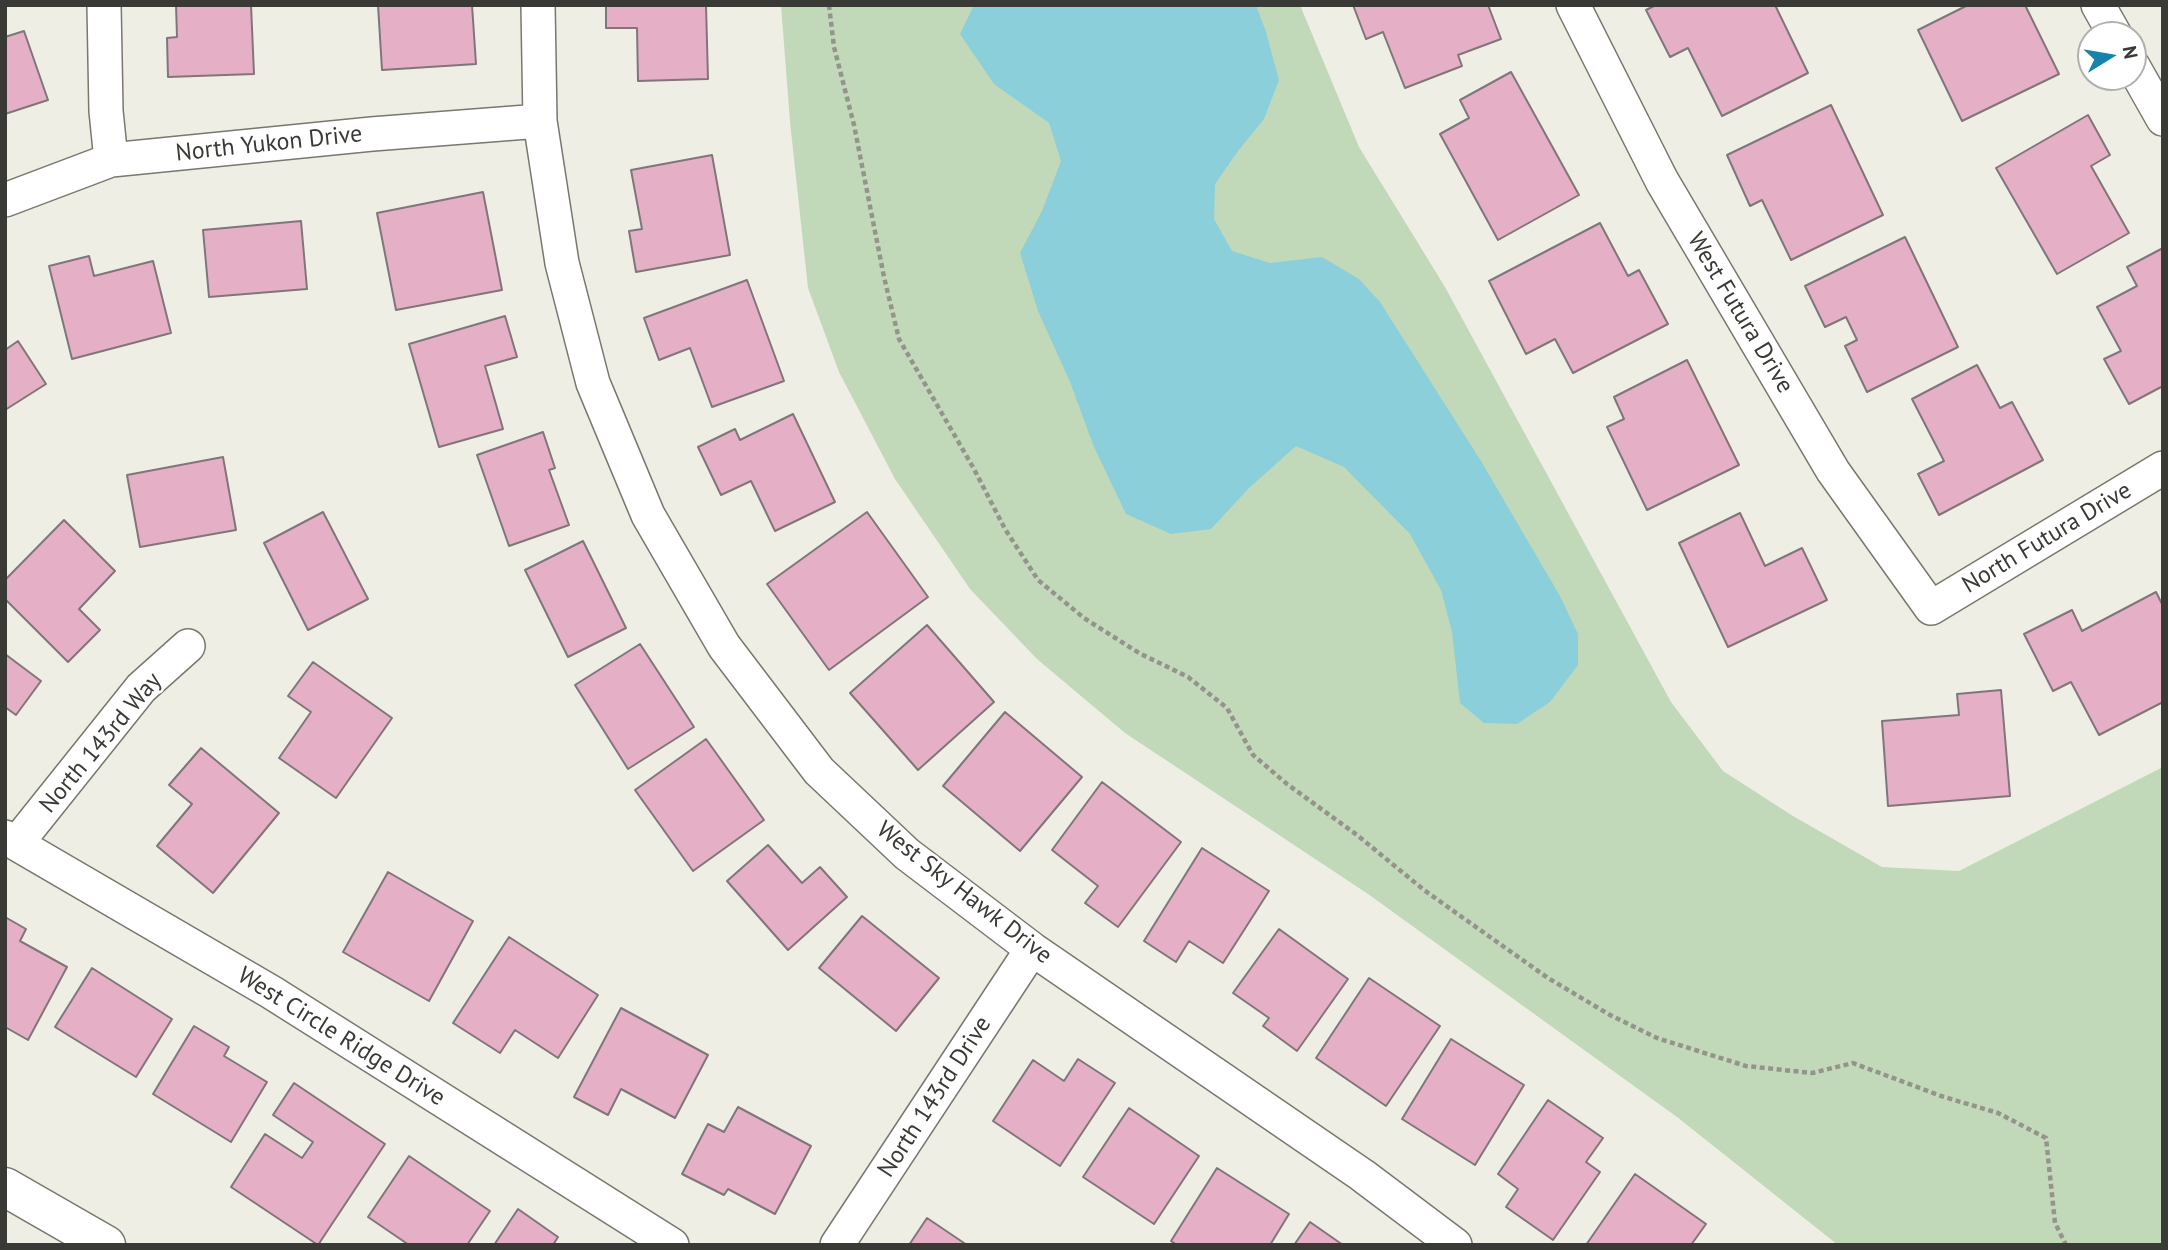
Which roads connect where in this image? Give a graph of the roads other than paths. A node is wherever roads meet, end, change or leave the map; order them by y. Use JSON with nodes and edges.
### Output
{"nodes":[{"id":1,"x":104,"y":5,"type":"edge"},
{"id":2,"x":538,"y":5,"type":"edge"},
{"id":3,"x":1573,"y":5,"type":"edge"},
{"id":4,"x":2098,"y":5,"type":"edge"},
{"id":5,"x":2107,"y":21,"type":"edge"},
{"id":6,"x":2147,"y":91,"type":"edge"},
{"id":7,"x":2163,"y":119,"type":"edge"},
{"id":8,"x":540,"y":121,"type":"junction"},
{"id":9,"x":111,"y":160,"type":"junction"},
{"id":10,"x":5,"y":200,"type":"edge"},
{"id":11,"x":2163,"y":468,"type":"edge"},
{"id":12,"x":1931,"y":608,"type":"joint"},
{"id":13,"x":188,"y":646,"type":"dead end"},
{"id":14,"x":11,"y":840,"type":"edge"},
{"id":15,"x":1032,"y":949,"type":"junction"},
{"id":16,"x":5,"y":1187,"type":"edge"},
{"id":17,"x":106,"y":1245,"type":"edge"},
{"id":18,"x":672,"y":1245,"type":"edge"},
{"id":19,"x":837,"y":1245,"type":"edge"},
{"id":20,"x":1455,"y":1245,"type":"edge"}],
"edges":[{"from":1,"to":9,"type":"street"},
{"from":2,"to":8,"type":"street","name":"West Sky Hawk Drive"},
{"from":3,"to":12,"type":"street","name":"West Futura Drive"},
{"from":4,"to":5,"type":"street"},
{"from":6,"to":7,"type":"street"},
{"from":8,"to":9,"type":"street","name":"North Yukon Drive"},
{"from":8,"to":15,"type":"street","name":"West Sky Hawk Drive"},
{"from":9,"to":10,"type":"street","name":"North Yukon Drive"},
{"from":11,"to":12,"type":"street","name":"North Futura Drive"},
{"from":13,"to":14,"type":"street","name":"North 143rd Way"},
{"from":14,"to":18,"type":"street","name":"West Circle Ridge Drive"},
{"from":15,"to":19,"type":"street","name":"North 143rd Drive"},
{"from":15,"to":20,"type":"street","name":"West Sky Hawk Drive"},
{"from":16,"to":17,"type":"street"}]}
